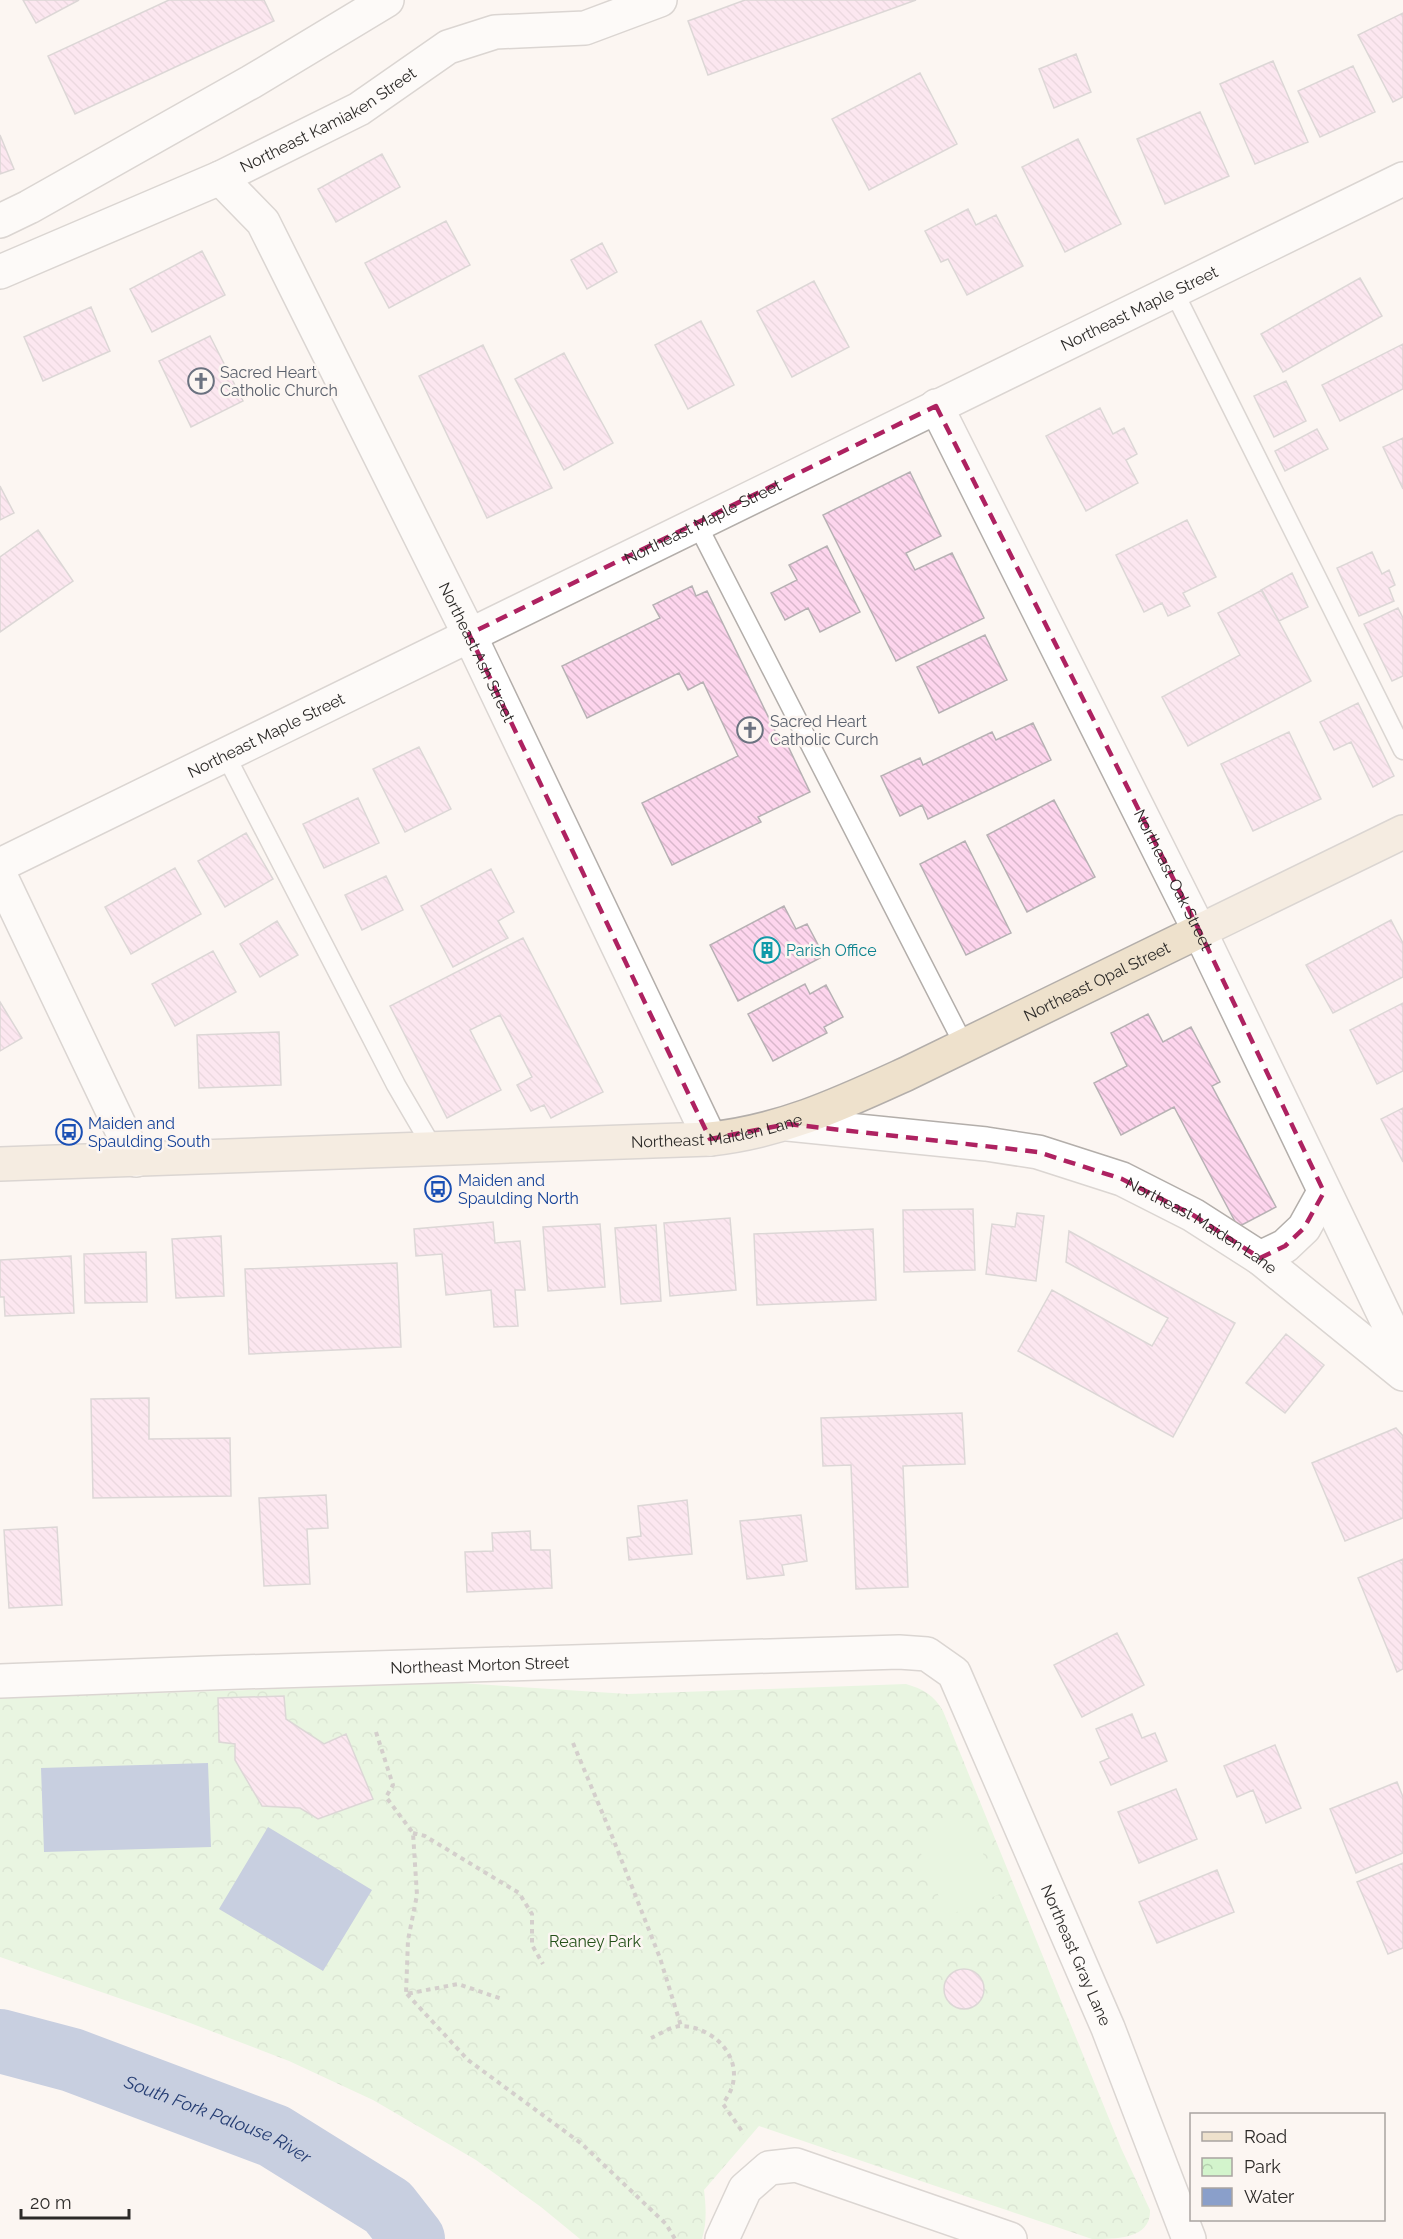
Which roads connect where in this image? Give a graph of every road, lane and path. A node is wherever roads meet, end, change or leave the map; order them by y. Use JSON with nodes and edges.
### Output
{"nodes":[{"id":1,"x":387,"y":0,"type":"edge"},
{"id":2,"x":660,"y":0,"type":"edge"},
{"id":3,"x":220,"y":178,"type":"junction"},
{"id":4,"x":1403,"y":179,"type":"edge"},
{"id":5,"x":0,"y":221,"type":"edge"},
{"id":6,"x":0,"y":272,"type":"edge"},
{"id":7,"x":1173,"y":290,"type":"junction"},
{"id":8,"x":936,"y":406,"type":"junction"},
{"id":9,"x":697,"y":524,"type":"junction"},
{"id":10,"x":469,"y":634,"type":"junction"},
{"id":11,"x":1403,"y":750,"type":"edge"},
{"id":12,"x":226,"y":756,"type":"junction"},
{"id":13,"x":1403,"y":832,"type":"edge"},
{"id":14,"x":0,"y":865,"type":"edge"},
{"id":15,"x":0,"y":875,"type":"edge"},
{"id":16,"x":1200,"y":932,"type":"junction"},
{"id":17,"x":964,"y":1045,"type":"junction"},
{"id":18,"x":788,"y":1124,"type":"junction"},
{"id":19,"x":710,"y":1139,"type":"junction"},
{"id":20,"x":434,"y":1150,"type":"junction"},
{"id":21,"x":136,"y":1160,"type":"junction"},
{"id":22,"x":0,"y":1164,"type":"edge"},
{"id":23,"x":1324,"y":1192,"type":"junction"},
{"id":24,"x":1260,"y":1258,"type":"junction"},
{"id":25,"x":1403,"y":1354,"type":"edge"},
{"id":26,"x":1403,"y":1374,"type":"edge"},
{"id":27,"x":954,"y":1673,"type":"joint"},
{"id":28,"x":0,"y":1681,"type":"edge"},
{"id":29,"x":376,"y":1732,"type":"dead end"},
{"id":30,"x":573,"y":1743,"type":"dead end"},
{"id":31,"x":413,"y":1833,"type":"junction"},
{"id":32,"x":543,"y":1964,"type":"dead end"},
{"id":33,"x":406,"y":1994,"type":"junction"},
{"id":34,"x":502,"y":1999,"type":"dead end"},
{"id":35,"x":681,"y":2026,"type":"junction"},
{"id":36,"x":651,"y":2038,"type":"dead end"},
{"id":37,"x":744,"y":2134,"type":"dead end"},
{"id":38,"x":675,"y":2239,"type":"edge"},
{"id":39,"x":722,"y":2239,"type":"edge"},
{"id":40,"x":1010,"y":2239,"type":"edge"},
{"id":41,"x":1189,"y":2239,"type":"edge"}],
"edges":[{"from":1,"to":5,"type":"street"},
{"from":2,"to":3,"type":"street","name":"Northeast Kamiaken Street"},
{"from":3,"to":6,"type":"street","name":"Northeast Kamiaken Street"},
{"from":3,"to":10,"type":"street","name":"Northeast Ash Street"},
{"from":4,"to":7,"type":"street","name":"Northeast Maple Street"},
{"from":7,"to":8,"type":"street","name":"Northeast Maple Street"},
{"from":7,"to":11,"type":"lane"},
{"from":8,"to":9,"type":"street","name":"Northeast Maple Street"},
{"from":8,"to":16,"type":"street","name":"Northeast Oak Street"},
{"from":9,"to":10,"type":"street","name":"Northeast Maple Street"},
{"from":9,"to":17,"type":"lane"},
{"from":10,"to":12,"type":"street","name":"Northeast Maple Street"},
{"from":10,"to":19,"type":"street","name":"Northeast Ash Street"},
{"from":12,"to":14,"type":"street","name":"Northeast Maple Street"},
{"from":12,"to":20,"type":"lane"},
{"from":13,"to":16,"type":"street","name":"Northeast Opal Street"},
{"from":15,"to":21,"type":"street"},
{"from":16,"to":17,"type":"street","name":"Northeast Opal Street"},
{"from":16,"to":23,"type":"street","name":"Northeast Oak Street"},
{"from":17,"to":18,"type":"street","name":"Northeast Opal Street"},
{"from":18,"to":19,"type":"street","name":"Northeast Maiden Lane"},
{"from":18,"to":24,"type":"street","name":"Northeast Maiden Lane"},
{"from":19,"to":20,"type":"street","name":"Northeast Maiden Lane"},
{"from":20,"to":21,"type":"street","name":"Northeast Maiden Lane"},
{"from":21,"to":22,"type":"street","name":"Northeast Maiden Lane"},
{"from":23,"to":24,"type":"street"},
{"from":23,"to":25,"type":"street","name":"Northeast Oak Street"},
{"from":24,"to":26,"type":"street","name":"Northeast Maiden Lane"},
{"from":27,"to":28,"type":"street","name":"Northeast Morton Street"},
{"from":27,"to":41,"type":"street","name":"Northeast Gray Lane"},
{"from":29,"to":31,"type":"path"},
{"from":30,"to":35,"type":"path"},
{"from":31,"to":32,"type":"path"},
{"from":31,"to":33,"type":"path"},
{"from":33,"to":34,"type":"path"},
{"from":33,"to":38,"type":"path"},
{"from":35,"to":36,"type":"path"},
{"from":35,"to":37,"type":"path"},
{"from":39,"to":40,"type":"street"}]}
